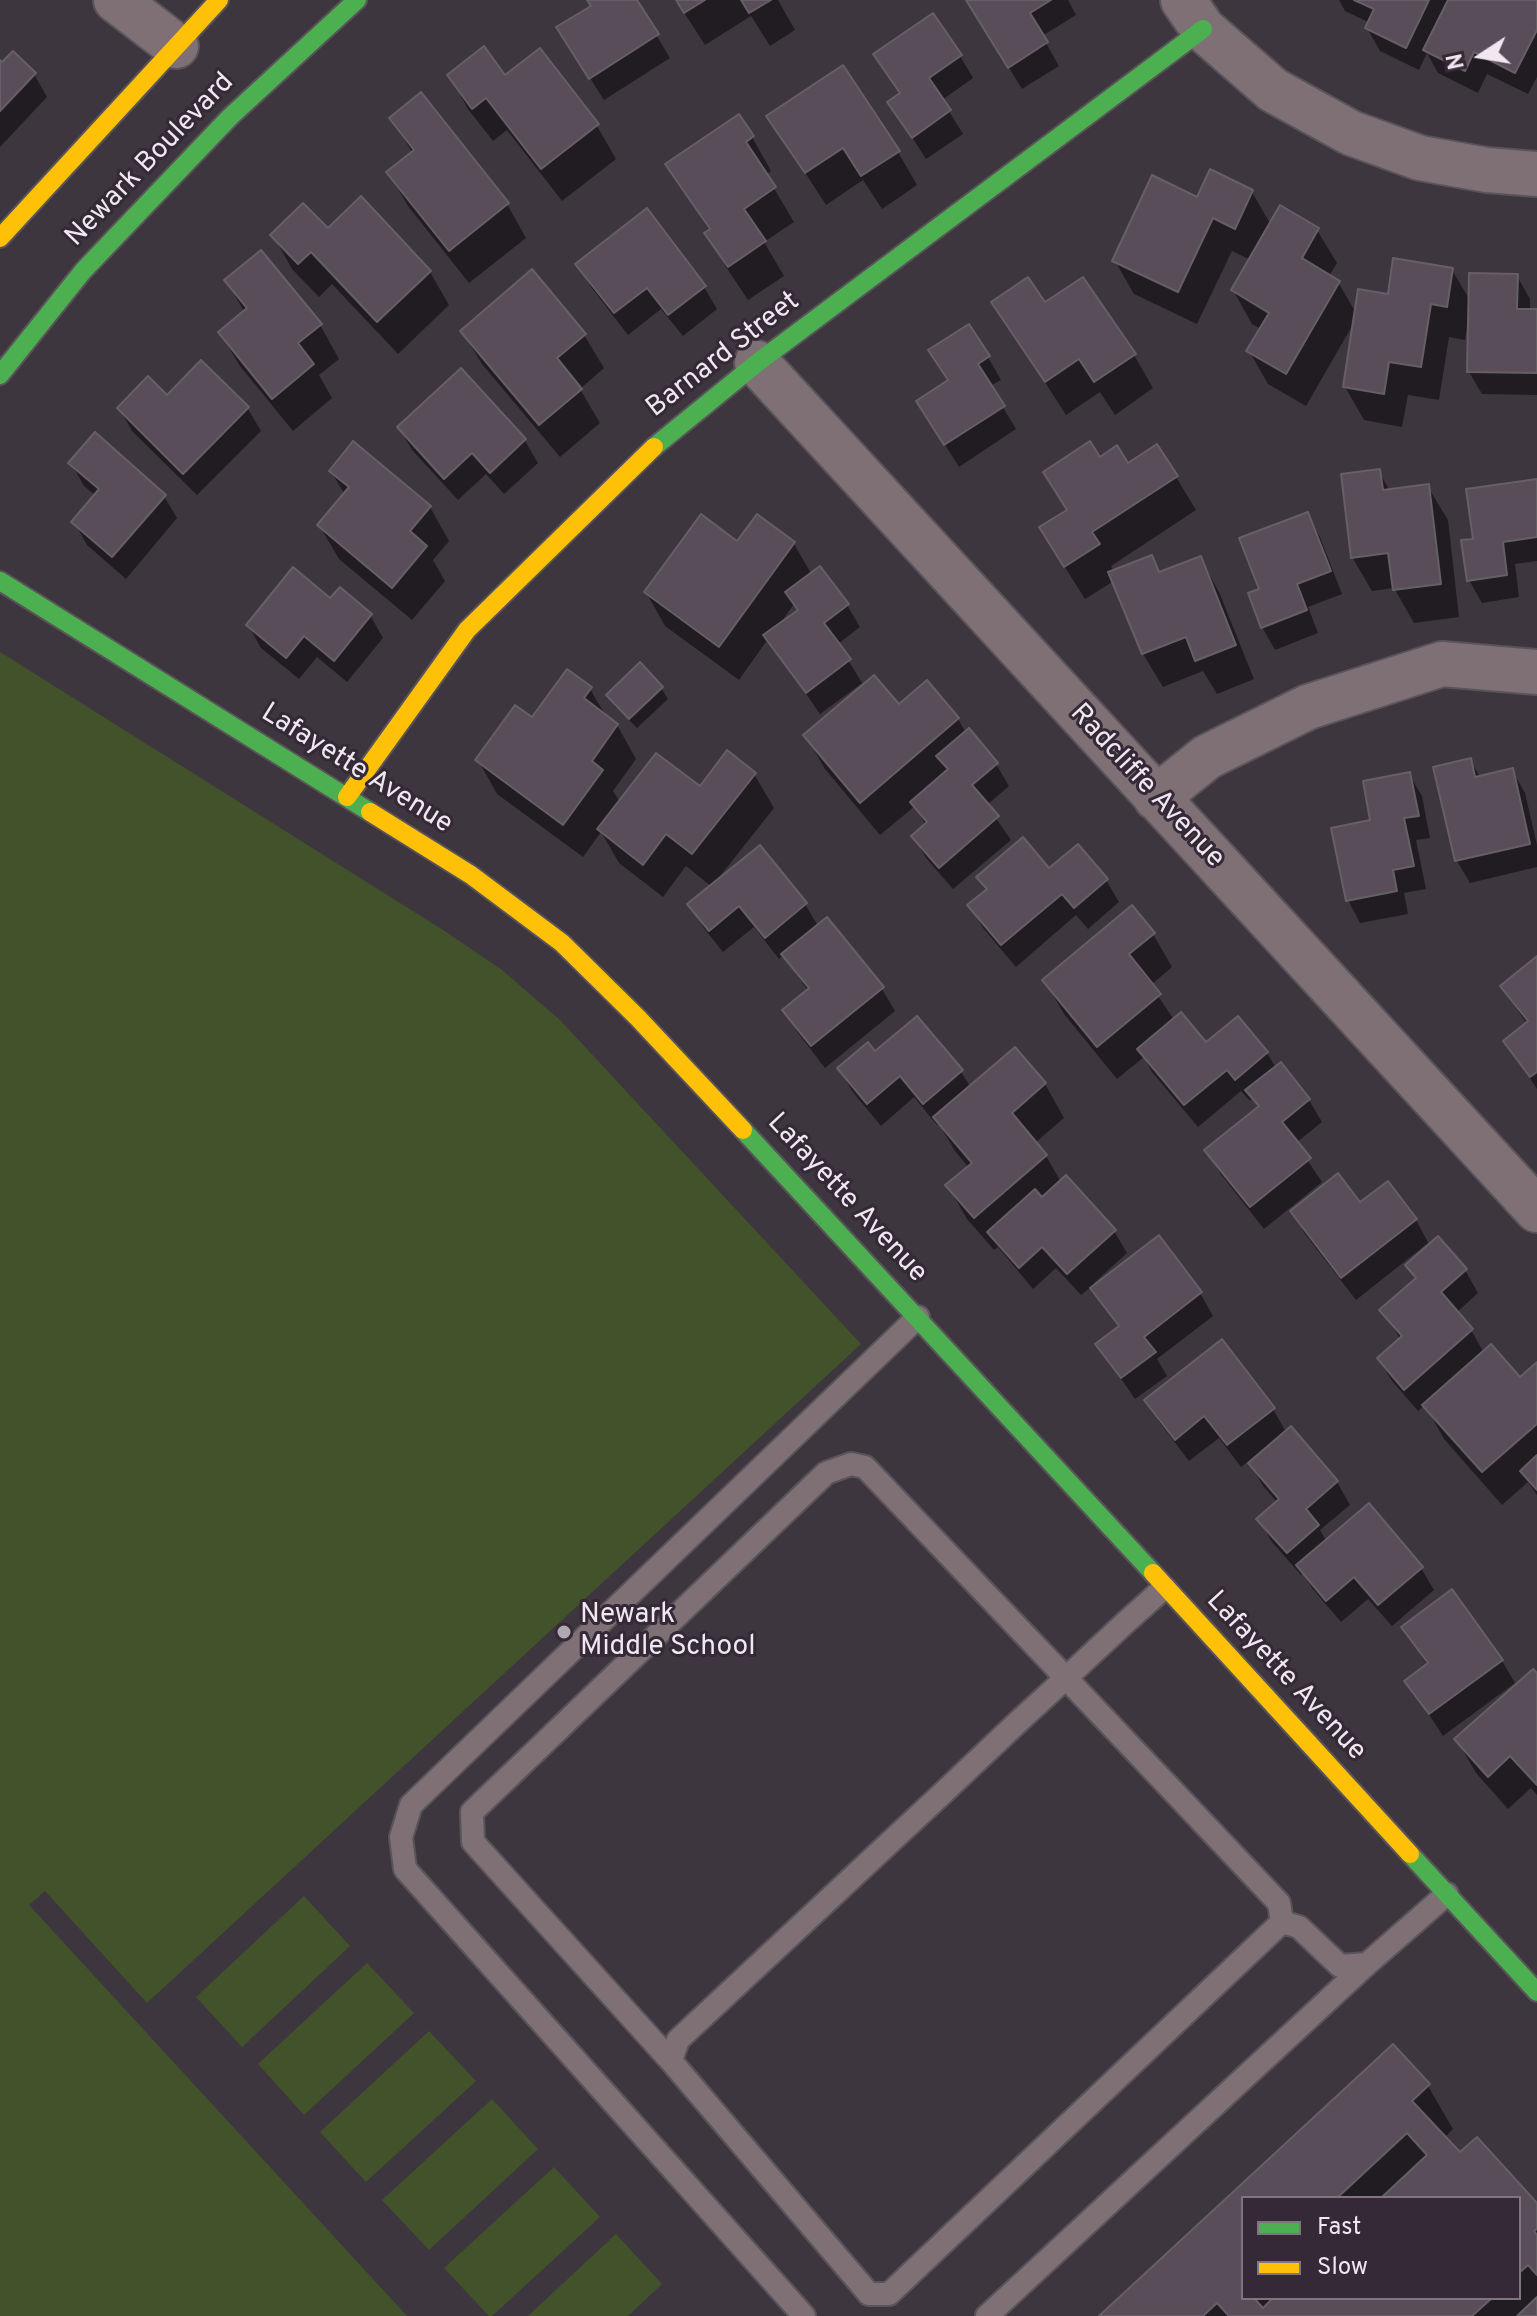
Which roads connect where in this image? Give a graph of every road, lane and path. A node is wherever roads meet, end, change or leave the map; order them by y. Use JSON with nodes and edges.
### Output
{"nodes":[{"id":1,"x":116,"y":0,"type":"edge"},
{"id":2,"x":219,"y":0,"type":"edge"},
{"id":3,"x":357,"y":0,"type":"edge"},
{"id":4,"x":1193,"y":15,"type":"edge"},
{"id":5,"x":176,"y":46,"type":"junction"},
{"id":6,"x":1537,"y":174,"type":"edge"},
{"id":7,"x":0,"y":238,"type":"edge"},
{"id":8,"x":757,"y":363,"type":"junction"},
{"id":9,"x":0,"y":375,"type":"edge"},
{"id":10,"x":0,"y":581,"type":"edge"},
{"id":11,"x":1537,"y":672,"type":"edge"},
{"id":12,"x":347,"y":797,"type":"junction"},
{"id":13,"x":1156,"y":798,"type":"junction"},
{"id":14,"x":1537,"y":1210,"type":"edge"},
{"id":15,"x":918,"y":1317,"type":"junction"},
{"id":16,"x":1164,"y":1588,"type":"junction"},
{"id":17,"x":1066,"y":1678,"type":"junction"},
{"id":18,"x":1447,"y":1894,"type":"junction"},
{"id":19,"x":1282,"y":1922,"type":"junction"},
{"id":20,"x":1367,"y":1964,"type":"junction"},
{"id":21,"x":1537,"y":1992,"type":"edge"},
{"id":22,"x":671,"y":2061,"type":"junction"},
{"id":23,"x":804,"y":2316,"type":"edge"},
{"id":24,"x":987,"y":2316,"type":"edge"}],
"edges":[{"from":1,"to":5,"type":"street"},
{"from":2,"to":5,"type":"street","name":"Newark Boulevard"},
{"from":3,"to":9,"type":"street","name":"Newark Boulevard"},
{"from":4,"to":6,"type":"street"},
{"from":4,"to":8,"type":"street","name":"Barnard Street"},
{"from":5,"to":7,"type":"street","name":"Newark Boulevard"},
{"from":8,"to":12,"type":"street","name":"Barnard Street"},
{"from":8,"to":13,"type":"street","name":"Radcliffe Avenue"},
{"from":10,"to":12,"type":"street","name":"Lafayette Avenue"},
{"from":11,"to":13,"type":"street"},
{"from":12,"to":15,"type":"street","name":"Lafayette Avenue"},
{"from":13,"to":14,"type":"street","name":"Radcliffe Avenue"},
{"from":15,"to":16,"type":"street","name":"Lafayette Avenue"},
{"from":15,"to":23,"type":"lane"},
{"from":16,"to":17,"type":"lane"},
{"from":16,"to":18,"type":"street","name":"Lafayette Avenue"},
{"from":17,"to":19,"type":"lane"},
{"from":17,"to":22,"type":"lane"},
{"from":17,"to":22,"type":"lane"},
{"from":18,"to":20,"type":"lane"},
{"from":18,"to":21,"type":"street","name":"Lafayette Avenue"},
{"from":19,"to":20,"type":"lane"},
{"from":19,"to":22,"type":"lane"},
{"from":20,"to":24,"type":"lane"}]}
